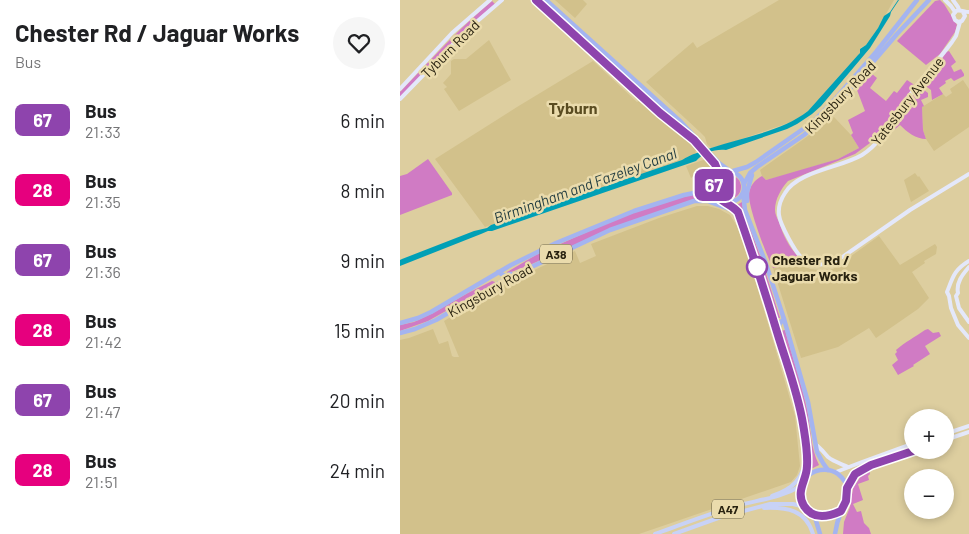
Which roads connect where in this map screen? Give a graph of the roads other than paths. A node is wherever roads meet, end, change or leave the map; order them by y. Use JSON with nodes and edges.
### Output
{"nodes":[{"id":1,"x":490,"y":0,"type":"edge"},
{"id":2,"x":502,"y":0,"type":"edge"},
{"id":3,"x":536,"y":0,"type":"edge"},
{"id":4,"x":546,"y":0,"type":"edge"},
{"id":5,"x":917,"y":0,"type":"edge"},
{"id":6,"x":929,"y":0,"type":"edge"},
{"id":7,"x":945,"y":0,"type":"edge"},
{"id":8,"x":953,"y":0,"type":"edge"},
{"id":9,"x":959,"y":11,"type":"junction"},
{"id":10,"x":969,"y":12,"type":"edge"},
{"id":11,"x":969,"y":16,"type":"edge"},
{"id":12,"x":962,"y":21,"type":"junction"},
{"id":13,"x":608,"y":56,"type":"junction"},
{"id":14,"x":603,"y":60,"type":"junction"},
{"id":15,"x":630,"y":76,"type":"junction"},
{"id":16,"x":625,"y":81,"type":"junction"},
{"id":17,"x":400,"y":89,"type":"edge"},
{"id":18,"x":400,"y":99,"type":"edge"},
{"id":19,"x":705,"y":150,"type":"junction"},
{"id":20,"x":710,"y":155,"type":"junction"},
{"id":21,"x":754,"y":168,"type":"junction"},
{"id":22,"x":731,"y":171,"type":"junction"},
{"id":23,"x":969,"y":174,"type":"edge"},
{"id":24,"x":718,"y":176,"type":"junction"},
{"id":25,"x":714,"y":184,"type":"junction"},
{"id":26,"x":744,"y":184,"type":"junction"},
{"id":27,"x":743,"y":193,"type":"junction"},
{"id":28,"x":700,"y":200,"type":"junction"},
{"id":29,"x":724,"y":202,"type":"junction"},
{"id":30,"x":742,"y":225,"type":"junction"},
{"id":31,"x":750,"y":225,"type":"junction"},
{"id":32,"x":969,"y":261,"type":"edge"},
{"id":33,"x":969,"y":268,"type":"edge"},
{"id":34,"x":522,"y":270,"type":"junction"},
{"id":35,"x":498,"y":272,"type":"junction"},
{"id":36,"x":483,"y":282,"type":"junction"},
{"id":37,"x":497,"y":284,"type":"junction"},
{"id":38,"x":949,"y":287,"type":"junction"},
{"id":39,"x":957,"y":288,"type":"junction"},
{"id":40,"x":949,"y":296,"type":"junction"},
{"id":41,"x":956,"y":296,"type":"junction"},
{"id":42,"x":784,"y":319,"type":"junction"},
{"id":43,"x":969,"y":322,"type":"edge"},
{"id":44,"x":400,"y":323,"type":"edge"},
{"id":45,"x":400,"y":334,"type":"edge"},
{"id":46,"x":969,"y":338,"type":"edge"},
{"id":47,"x":784,"y":355,"type":"junction"},
{"id":48,"x":969,"y":426,"type":"edge"},
{"id":49,"x":954,"y":431,"type":"edge"},
{"id":50,"x":969,"y":432,"type":"edge"},
{"id":51,"x":954,"y":437,"type":"edge"},
{"id":52,"x":816,"y":444,"type":"junction"},
{"id":53,"x":904,"y":447,"type":"edge"},
{"id":54,"x":806,"y":452,"type":"junction"},
{"id":55,"x":904,"y":454,"type":"edge"},
{"id":56,"x":848,"y":467,"type":"junction"},
{"id":57,"x":828,"y":470,"type":"junction"},
{"id":58,"x":836,"y":472,"type":"junction"},
{"id":59,"x":805,"y":479,"type":"junction"},
{"id":60,"x":801,"y":486,"type":"junction"},
{"id":61,"x":847,"y":488,"type":"junction"},
{"id":62,"x":738,"y":506,"type":"junction"},
{"id":63,"x":805,"y":507,"type":"junction"},
{"id":64,"x":750,"y":509,"type":"junction"},
{"id":65,"x":841,"y":511,"type":"junction"},
{"id":66,"x":814,"y":514,"type":"junction"},
{"id":67,"x":655,"y":534,"type":"edge"},
{"id":68,"x":674,"y":534,"type":"edge"},
{"id":69,"x":813,"y":534,"type":"edge"},
{"id":70,"x":820,"y":534,"type":"edge"},
{"id":71,"x":834,"y":534,"type":"edge"}],
"edges":[{"from":1,"to":17,"type":"street","name":"Tyburn Road"},
{"from":2,"to":18,"type":"street","name":"Tyburn Road"},
{"from":3,"to":14,"type":"highway"},
{"from":4,"to":13,"type":"highway"},
{"from":5,"to":22,"type":"highway","name":"Kingsbury Road"},
{"from":6,"to":21,"type":"highway","name":"Kingsbury Road"},
{"from":7,"to":9,"type":"street"},
{"from":8,"to":9,"type":"street"},
{"from":9,"to":10,"type":"street"},
{"from":9,"to":12,"type":"street"},
{"from":9,"to":12,"type":"street"},
{"from":11,"to":12,"type":"street"},
{"from":12,"to":23,"type":"street","name":"Yatesbury Avenue"},
{"from":13,"to":14,"type":"highway"},
{"from":13,"to":15,"type":"highway"},
{"from":14,"to":16,"type":"highway"},
{"from":15,"to":16,"type":"highway"},
{"from":15,"to":19,"type":"highway"},
{"from":16,"to":19,"type":"highway"},
{"from":19,"to":20,"type":"highway"},
{"from":20,"to":22,"type":"highway"},
{"from":20,"to":24,"type":"highway"},
{"from":21,"to":26,"type":"highway","name":"Kingsbury Road"},
{"from":21,"to":31,"type":"highway"},
{"from":22,"to":24,"type":"highway"},
{"from":22,"to":26,"type":"highway"},
{"from":24,"to":25,"type":"highway"},
{"from":25,"to":29,"type":"highway"},
{"from":25,"to":35,"type":"highway","name":"Kingsbury Road","number":"A38"},
{"from":26,"to":27,"type":"highway"},
{"from":27,"to":29,"type":"highway"},
{"from":27,"to":31,"type":"highway"},
{"from":28,"to":29,"type":"highway","name":"Kingsbury Road","number":"A38"},
{"from":28,"to":30,"type":"highway"},
{"from":28,"to":34,"type":"highway","name":"Kingsbury Road","number":"A38"},
{"from":29,"to":30,"type":"highway"},
{"from":30,"to":47,"type":"highway"},
{"from":31,"to":42,"type":"highway"},
{"from":32,"to":38,"type":"street"},
{"from":33,"to":39,"type":"street"},
{"from":34,"to":35,"type":"highway"},
{"from":34,"to":37,"type":"highway","name":"Kingsbury Road","number":"A38"},
{"from":35,"to":36,"type":"highway","name":"Kingsbury Road","number":"A38"},
{"from":36,"to":37,"type":"highway"},
{"from":36,"to":44,"type":"highway","name":"Kingsbury Road","number":"A38"},
{"from":37,"to":45,"type":"highway","name":"Kingsbury Road","number":"A38"},
{"from":38,"to":39,"type":"street"},
{"from":38,"to":40,"type":"street"},
{"from":39,"to":41,"type":"street"},
{"from":40,"to":41,"type":"street"},
{"from":40,"to":46,"type":"street"},
{"from":41,"to":43,"type":"street"},
{"from":42,"to":47,"type":"highway"},
{"from":42,"to":52,"type":"highway"},
{"from":47,"to":54,"type":"highway"},
{"from":48,"to":49,"type":"street"},
{"from":50,"to":51,"type":"street"},
{"from":52,"to":56,"type":"street"},
{"from":52,"to":57,"type":"highway"},
{"from":53,"to":56,"type":"street"},
{"from":54,"to":59,"type":"highway"},
{"from":54,"to":62,"type":"main road"},
{"from":55,"to":61,"type":"street"},
{"from":56,"to":58,"type":"street"},
{"from":57,"to":58,"type":"highway"},
{"from":57,"to":59,"type":"highway"},
{"from":58,"to":61,"type":"highway"},
{"from":59,"to":60,"type":"highway"},
{"from":60,"to":62,"type":"main road","number":"A47"},
{"from":60,"to":63,"type":"highway"},
{"from":61,"to":65,"type":"highway"},
{"from":62,"to":67,"type":"main road","number":"A47"},
{"from":63,"to":64,"type":"main road","number":"A47"},
{"from":63,"to":66,"type":"highway"},
{"from":64,"to":68,"type":"main road","number":"A47"},
{"from":64,"to":69,"type":"main road"},
{"from":65,"to":66,"type":"highway"},
{"from":65,"to":71,"type":"highway"},
{"from":66,"to":70,"type":"highway"}]}
